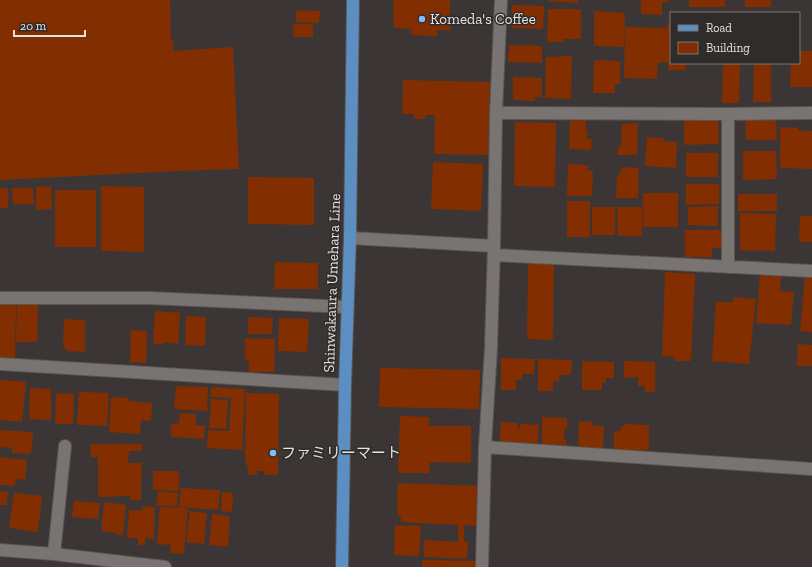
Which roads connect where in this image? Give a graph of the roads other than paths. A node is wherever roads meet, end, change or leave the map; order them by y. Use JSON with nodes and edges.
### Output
{"nodes":[{"id":1,"x":353,"y":0,"type":"edge"},
{"id":2,"x":501,"y":0,"type":"edge"},
{"id":3,"x":496,"y":113,"type":"junction"},
{"id":4,"x":812,"y":113,"type":"edge"},
{"id":5,"x":728,"y":114,"type":"junction"},
{"id":6,"x":350,"y":238,"type":"junction"},
{"id":7,"x":494,"y":251,"type":"junction"},
{"id":8,"x":728,"y":267,"type":"junction"},
{"id":9,"x":812,"y":271,"type":"edge"},
{"id":10,"x":0,"y":298,"type":"edge"},
{"id":11,"x":348,"y":307,"type":"junction"},
{"id":12,"x":0,"y":364,"type":"edge"},
{"id":13,"x":345,"y":385,"type":"junction"},
{"id":14,"x":65,"y":446,"type":"dead end"},
{"id":15,"x":485,"y":446,"type":"junction"},
{"id":16,"x":812,"y":469,"type":"edge"},
{"id":17,"x":0,"y":550,"type":"edge"},
{"id":18,"x":54,"y":554,"type":"junction"},
{"id":19,"x":165,"y":567,"type":"edge"},
{"id":20,"x":342,"y":567,"type":"edge"},
{"id":21,"x":482,"y":567,"type":"edge"}],
"edges":[{"from":1,"to":6,"type":"main road","name":"Shinwakaura Umehara Line"},
{"from":2,"to":3,"type":"street"},
{"from":3,"to":5,"type":"street"},
{"from":3,"to":7,"type":"street"},
{"from":4,"to":5,"type":"street"},
{"from":5,"to":8,"type":"street"},
{"from":6,"to":7,"type":"street"},
{"from":6,"to":11,"type":"main road","name":"Shinwakaura Umehara Line"},
{"from":7,"to":8,"type":"street"},
{"from":7,"to":15,"type":"street"},
{"from":8,"to":9,"type":"street"},
{"from":10,"to":11,"type":"street"},
{"from":11,"to":13,"type":"main road","name":"Shinwakaura Umehara Line"},
{"from":12,"to":13,"type":"street"},
{"from":13,"to":20,"type":"main road","name":"Shinwakaura Umehara Line"},
{"from":14,"to":18,"type":"street"},
{"from":15,"to":16,"type":"street"},
{"from":15,"to":21,"type":"street"},
{"from":17,"to":18,"type":"street"},
{"from":18,"to":19,"type":"street"}]}
